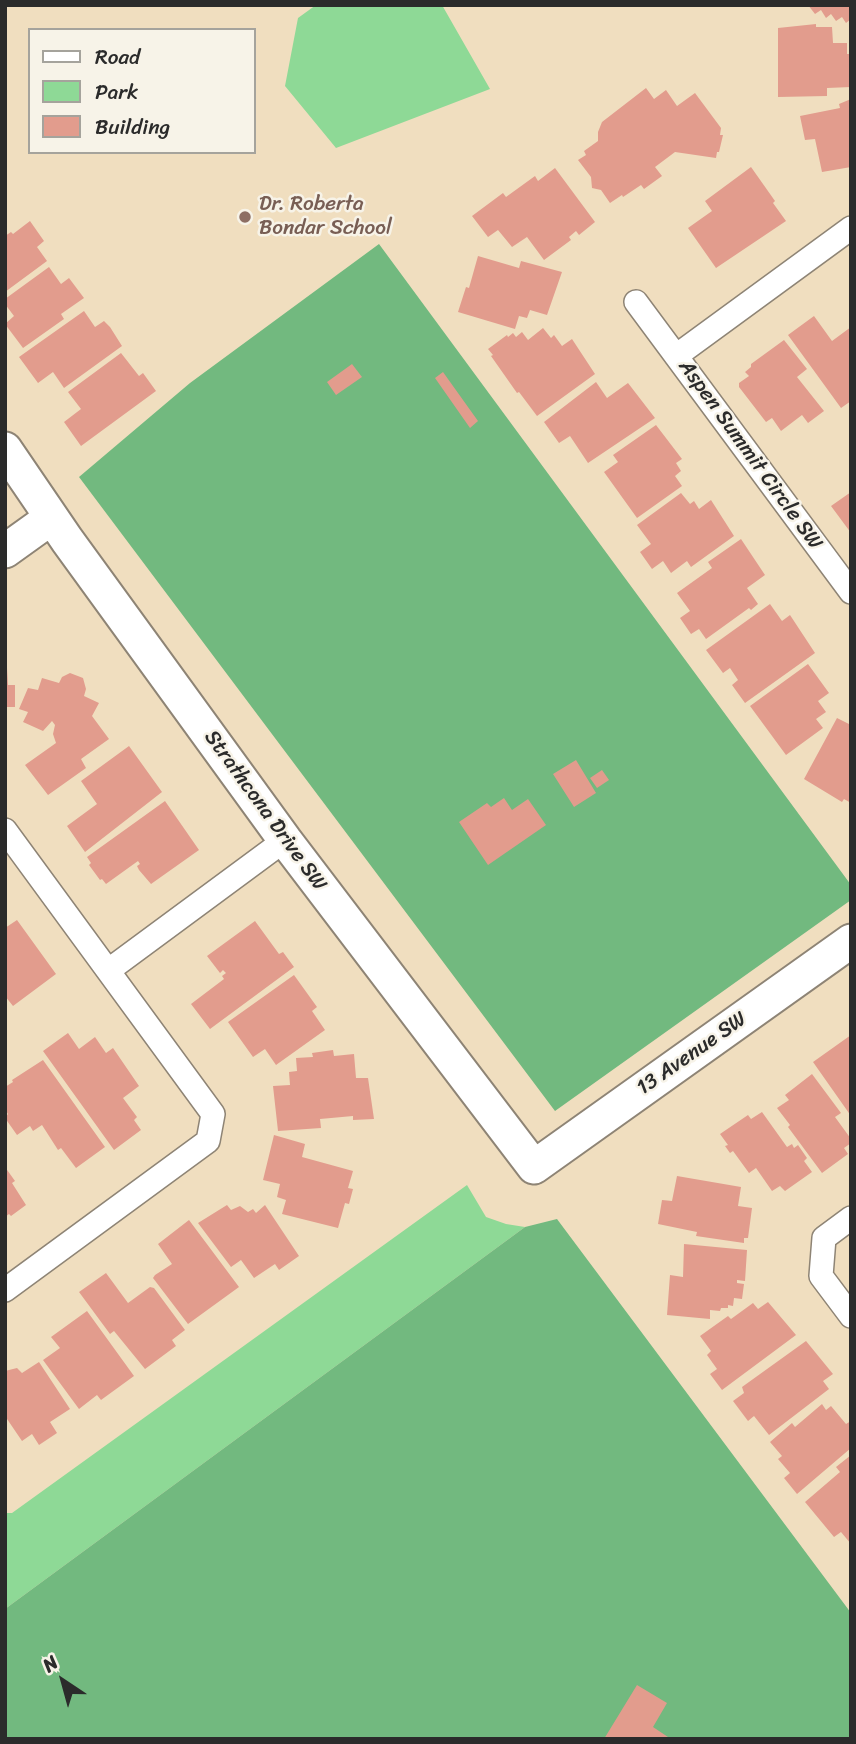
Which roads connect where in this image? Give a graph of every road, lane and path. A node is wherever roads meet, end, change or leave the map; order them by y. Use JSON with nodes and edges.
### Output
{"nodes":[{"id":1,"x":851,"y":228,"type":"edge"},
{"id":2,"x":636,"y":302,"type":"dead end"},
{"id":3,"x":676,"y":356,"type":"junction"},
{"id":4,"x":11,"y":471,"type":"edge"},
{"id":5,"x":51,"y":518,"type":"junction"},
{"id":6,"x":5,"y":551,"type":"edge"},
{"id":7,"x":851,"y":592,"type":"edge"},
{"id":8,"x":5,"y":830,"type":"edge"},
{"id":9,"x":285,"y":839,"type":"junction"},
{"id":10,"x":851,"y":941,"type":"edge"},
{"id":11,"x":109,"y":970,"type":"junction"},
{"id":12,"x":534,"y":1167,"type":"joint"},
{"id":13,"x":851,"y":1218,"type":"edge"},
{"id":14,"x":5,"y":1290,"type":"edge"},
{"id":15,"x":851,"y":1316,"type":"edge"}],
"edges":[{"from":1,"to":3,"type":"street","name":"Aspen Summit Circle SW"},
{"from":2,"to":3,"type":"street"},
{"from":3,"to":7,"type":"street","name":"Aspen Summit Circle SW"},
{"from":4,"to":5,"type":"street","name":"Strathcona Drive SW"},
{"from":5,"to":6,"type":"street"},
{"from":5,"to":9,"type":"street","name":"Strathcona Drive SW"},
{"from":8,"to":11,"type":"street"},
{"from":9,"to":11,"type":"street"},
{"from":9,"to":12,"type":"street","name":"Strathcona Drive SW"},
{"from":10,"to":12,"type":"street","name":"13 Avenue SW"},
{"from":11,"to":14,"type":"street"},
{"from":13,"to":15,"type":"street"}]}
